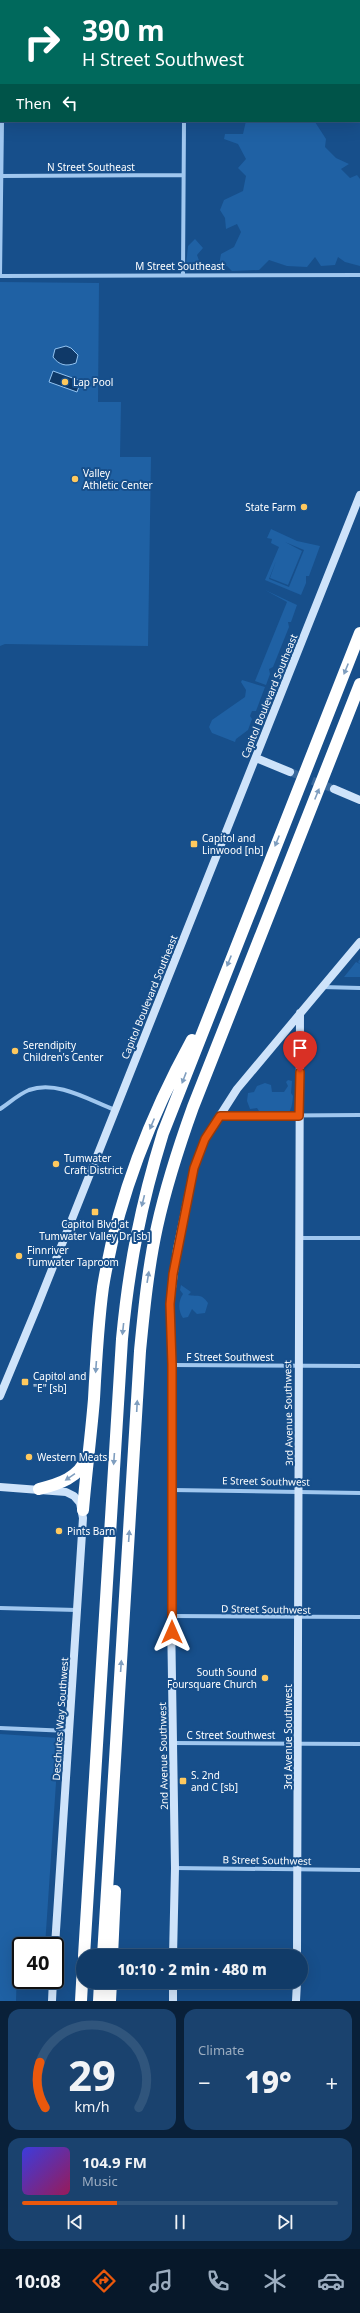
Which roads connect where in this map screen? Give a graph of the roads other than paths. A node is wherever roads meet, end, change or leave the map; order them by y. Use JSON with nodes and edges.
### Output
{"nodes":[{"id":1,"x":2,"y":122,"type":"edge"},
{"id":2,"x":184,"y":122,"type":"edge"},
{"id":3,"x":183,"y":175,"type":"junction"},
{"id":4,"x":1,"y":176,"type":"edge"},
{"id":5,"x":183,"y":274,"type":"junction"},
{"id":6,"x":360,"y":275,"type":"edge"},
{"id":7,"x":0,"y":276,"type":"edge"},
{"id":8,"x":360,"y":495,"type":"edge"},
{"id":9,"x":360,"y":633,"type":"edge"},
{"id":10,"x":360,"y":684,"type":"edge"},
{"id":11,"x":256,"y":758,"type":"junction"},
{"id":12,"x":290,"y":772,"type":"tunnel mouth"},
{"id":13,"x":334,"y":789,"type":"tunnel mouth"},
{"id":14,"x":360,"y":800,"type":"edge"},
{"id":15,"x":360,"y":942,"type":"edge"},
{"id":16,"x":322,"y":987,"type":"junction"},
{"id":17,"x":360,"y":988,"type":"edge"},
{"id":18,"x":213,"y":1002,"type":"junction"},
{"id":19,"x":300,"y":1013,"type":"junction"},
{"id":20,"x":0,"y":1109,"type":"edge"},
{"id":21,"x":115,"y":1110,"type":"junction"},
{"id":22,"x":360,"y":1115,"type":"edge"},
{"id":23,"x":220,"y":1116,"type":"junction"},
{"id":24,"x":299,"y":1116,"type":"junction"},
{"id":25,"x":299,"y":1238,"type":"junction"},
{"id":26,"x":360,"y":1238,"type":"edge"},
{"id":27,"x":172,"y":1365,"type":"junction"},
{"id":28,"x":298,"y":1365,"type":"junction"},
{"id":29,"x":360,"y":1366,"type":"edge"},
{"id":30,"x":0,"y":1396,"type":"edge"},
{"id":31,"x":89,"y":1450,"type":"junction"},
{"id":32,"x":0,"y":1480,"type":"edge"},
{"id":33,"x":0,"y":1486,"type":"edge"},
{"id":34,"x":22,"y":1488,"type":"junction"},
{"id":35,"x":39,"y":1489,"type":"junction"},
{"id":36,"x":172,"y":1490,"type":"junction"},
{"id":37,"x":299,"y":1492,"type":"junction"},
{"id":38,"x":360,"y":1493,"type":"edge"},
{"id":39,"x":83,"y":1510,"type":"junction"},
{"id":40,"x":0,"y":1608,"type":"edge"},
{"id":41,"x":78,"y":1610,"type":"junction"},
{"id":42,"x":172,"y":1616,"type":"junction"},
{"id":43,"x":298,"y":1618,"type":"junction"},
{"id":44,"x":360,"y":1618,"type":"edge"},
{"id":45,"x":119,"y":1695,"type":"junction"},
{"id":46,"x":0,"y":1728,"type":"edge"},
{"id":47,"x":69,"y":1731,"type":"junction"},
{"id":48,"x":173,"y":1743,"type":"junction"},
{"id":49,"x":298,"y":1744,"type":"junction"},
{"id":50,"x":360,"y":1744,"type":"edge"},
{"id":51,"x":174,"y":1868,"type":"junction"},
{"id":52,"x":297,"y":1870,"type":"junction"},
{"id":53,"x":360,"y":1870,"type":"edge"},
{"id":54,"x":56,"y":1937,"type":"edge"},
{"id":55,"x":84,"y":1949,"type":"edge"},
{"id":56,"x":103,"y":1949,"type":"edge"},
{"id":57,"x":112,"y":1949,"type":"edge"},
{"id":58,"x":173,"y":1949,"type":"edge"},
{"id":59,"x":297,"y":1949,"type":"edge"},
{"id":60,"x":53,"y":1989,"type":"edge"},
{"id":61,"x":82,"y":1989,"type":"edge"},
{"id":62,"x":100,"y":1989,"type":"edge"},
{"id":63,"x":111,"y":1989,"type":"edge"},
{"id":64,"x":173,"y":1989,"type":"edge"},
{"id":65,"x":297,"y":1989,"type":"edge"},
{"id":66,"x":52,"y":2001,"type":"edge"},
{"id":67,"x":81,"y":2001,"type":"edge"},
{"id":68,"x":99,"y":2001,"type":"edge"},
{"id":69,"x":110,"y":2001,"type":"edge"},
{"id":70,"x":173,"y":2001,"type":"edge"},
{"id":71,"x":296,"y":2001,"type":"edge"}],
"edges":[{"from":1,"to":4,"type":"street"},
{"from":2,"to":3,"type":"street"},
{"from":3,"to":4,"type":"street","name":"N Street Southeast"},
{"from":3,"to":5,"type":"street"},
{"from":4,"to":7,"type":"street"},
{"from":5,"to":6,"type":"street","name":"M Street Southeast"},
{"from":5,"to":7,"type":"street","name":"M Street Southeast"},
{"from":8,"to":11,"type":"street","name":"Capitol Boulevard Southeast"},
{"from":9,"to":18,"type":"highway","one_way":true},
{"from":45,"to":10,"type":"highway","one_way":true},
{"from":11,"to":12,"type":"street"},
{"from":11,"to":21,"type":"street","name":"Capitol Boulevard Southeast"},
{"from":13,"to":14,"type":"street"},
{"from":15,"to":16,"type":"street","name":"2nd Avenue Southwest"},
{"from":16,"to":17,"type":"street"},
{"from":16,"to":19,"type":"street","name":"2nd Avenue Southwest"},
{"from":18,"to":31,"type":"highway","one_way":true},
{"from":18,"to":55,"type":"highway","one_way":true},
{"from":19,"to":23,"type":"street","name":"2nd Avenue Southwest"},
{"from":19,"to":24,"type":"street","name":"3rd Avenue Southwest"},
{"from":20,"to":21,"type":"street"},
{"from":21,"to":30,"type":"street","name":"Capitol Boulevard Southeast"},
{"from":22,"to":24,"type":"street"},
{"from":23,"to":24,"type":"street"},
{"from":23,"to":27,"type":"street","name":"2nd Avenue Southwest"},
{"from":24,"to":25,"type":"street","name":"3rd Avenue Southwest"},
{"from":25,"to":26,"type":"street"},
{"from":25,"to":28,"type":"street","name":"3rd Avenue Southwest"},
{"from":27,"to":28,"type":"street","name":"F Street Southwest"},
{"from":27,"to":36,"type":"street","name":"2nd Avenue Southwest"},
{"from":28,"to":29,"type":"street","name":"F Street Southwest"},
{"from":28,"to":37,"type":"street","name":"3rd Avenue Southwest"},
{"from":31,"to":35,"type":"highway","one_way":true},
{"from":31,"to":39,"type":"highway"},
{"from":32,"to":34,"type":"street"},
{"from":33,"to":34,"type":"street"},
{"from":34,"to":35,"type":"street"},
{"from":35,"to":39,"type":"street"},
{"from":36,"to":37,"type":"street","name":"E Street Southwest"},
{"from":36,"to":42,"type":"street","name":"2nd Avenue Southwest"},
{"from":37,"to":38,"type":"street","name":"E Street Southwest"},
{"from":37,"to":43,"type":"street","name":"3rd Avenue Southwest"},
{"from":39,"to":41,"type":"street","name":"Deschutes Way Southwest"},
{"from":40,"to":41,"type":"street"},
{"from":41,"to":47,"type":"street","name":"Deschutes Way Southwest"},
{"from":42,"to":43,"type":"street","name":"D Street Southwest"},
{"from":42,"to":48,"type":"street","name":"2nd Avenue Southwest"},
{"from":43,"to":44,"type":"street","name":"D Street Southwest"},
{"from":43,"to":49,"type":"street","name":"3rd Avenue Southwest"},
{"from":45,"to":56,"type":"highway"},
{"from":45,"to":57,"type":"highway"},
{"from":46,"to":47,"type":"street"},
{"from":47,"to":54,"type":"street","name":"Deschutes Way Southwest"},
{"from":48,"to":49,"type":"street","name":"C Street Southwest"},
{"from":48,"to":51,"type":"street","name":"2nd Avenue Southwest"},
{"from":49,"to":50,"type":"street","name":"C Street Southwest"},
{"from":49,"to":52,"type":"street","name":"3rd Avenue Southwest"},
{"from":51,"to":52,"type":"street","name":"B Street Southwest"},
{"from":51,"to":58,"type":"street","name":"2nd Avenue Southwest"},
{"from":52,"to":53,"type":"street","name":"B Street Southwest"},
{"from":52,"to":59,"type":"street","name":"3rd Avenue Southwest"},
{"from":60,"to":66,"type":"street"},
{"from":61,"to":67,"type":"highway"},
{"from":62,"to":68,"type":"highway"},
{"from":63,"to":69,"type":"highway"},
{"from":64,"to":70,"type":"street"},
{"from":65,"to":71,"type":"street"}]}
